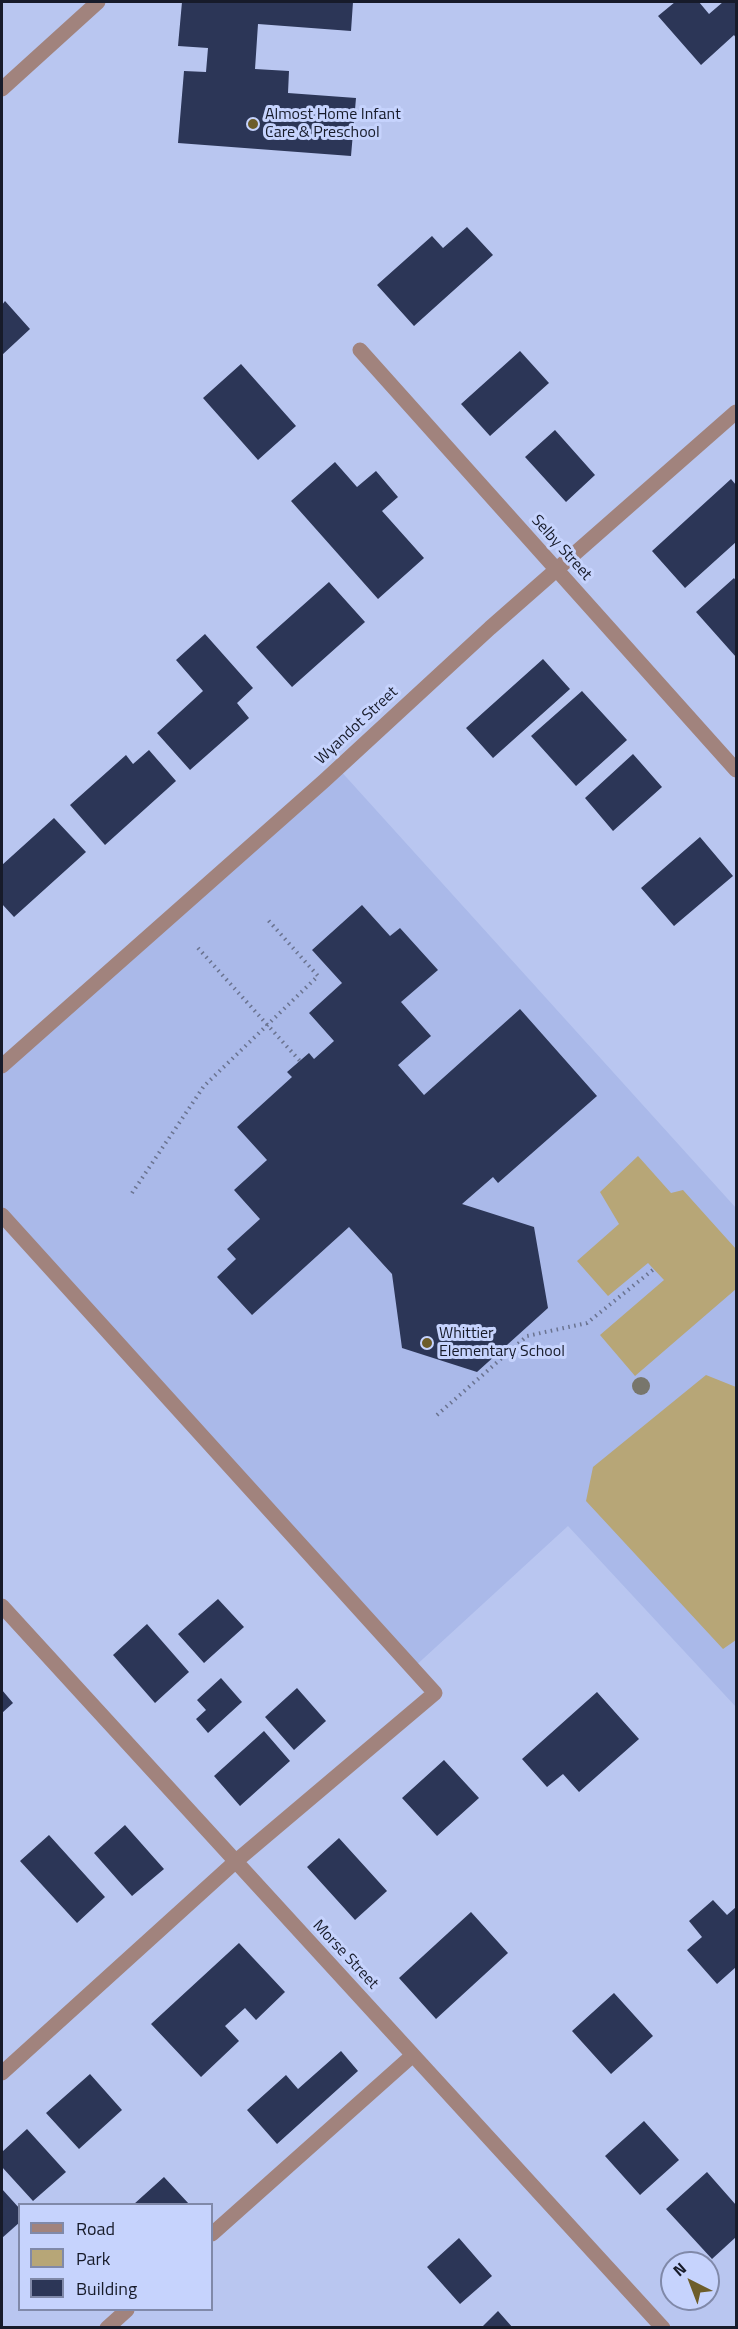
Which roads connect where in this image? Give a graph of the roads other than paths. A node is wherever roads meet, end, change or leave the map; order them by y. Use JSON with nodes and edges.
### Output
{"nodes":[{"id":1,"x":98,"y":2,"type":"edge"},
{"id":2,"x":2,"y":89,"type":"edge"},
{"id":3,"x":360,"y":350,"type":"dead end"},
{"id":4,"x":736,"y":412,"type":"edge"},
{"id":5,"x":556,"y":570,"type":"junction"},
{"id":6,"x":736,"y":770,"type":"edge"},
{"id":7,"x":2,"y":1066,"type":"edge"},
{"id":8,"x":2,"y":1215,"type":"edge"},
{"id":9,"x":2,"y":1606,"type":"edge"},
{"id":10,"x":236,"y":1862,"type":"junction"},
{"id":11,"x":413,"y":2055,"type":"junction"},
{"id":12,"x":2,"y":2073,"type":"edge"},
{"id":13,"x":213,"y":2233,"type":"edge"},
{"id":14,"x":126,"y":2311,"type":"edge"},
{"id":15,"x":107,"y":2328,"type":"edge"},
{"id":16,"x":663,"y":2328,"type":"edge"}],
"edges":[{"from":1,"to":2,"type":"street"},
{"from":3,"to":5,"type":"street","name":"Selby Street"},
{"from":4,"to":5,"type":"street","name":"Wyandot Street"},
{"from":5,"to":6,"type":"street","name":"Selby Street"},
{"from":5,"to":7,"type":"street","name":"Wyandot Street"},
{"from":8,"to":10,"type":"street"},
{"from":9,"to":10,"type":"street","name":"Morse Street"},
{"from":10,"to":11,"type":"street","name":"Morse Street"},
{"from":10,"to":12,"type":"street"},
{"from":11,"to":13,"type":"street"},
{"from":11,"to":16,"type":"street","name":"Morse Street"},
{"from":14,"to":15,"type":"street"}]}
